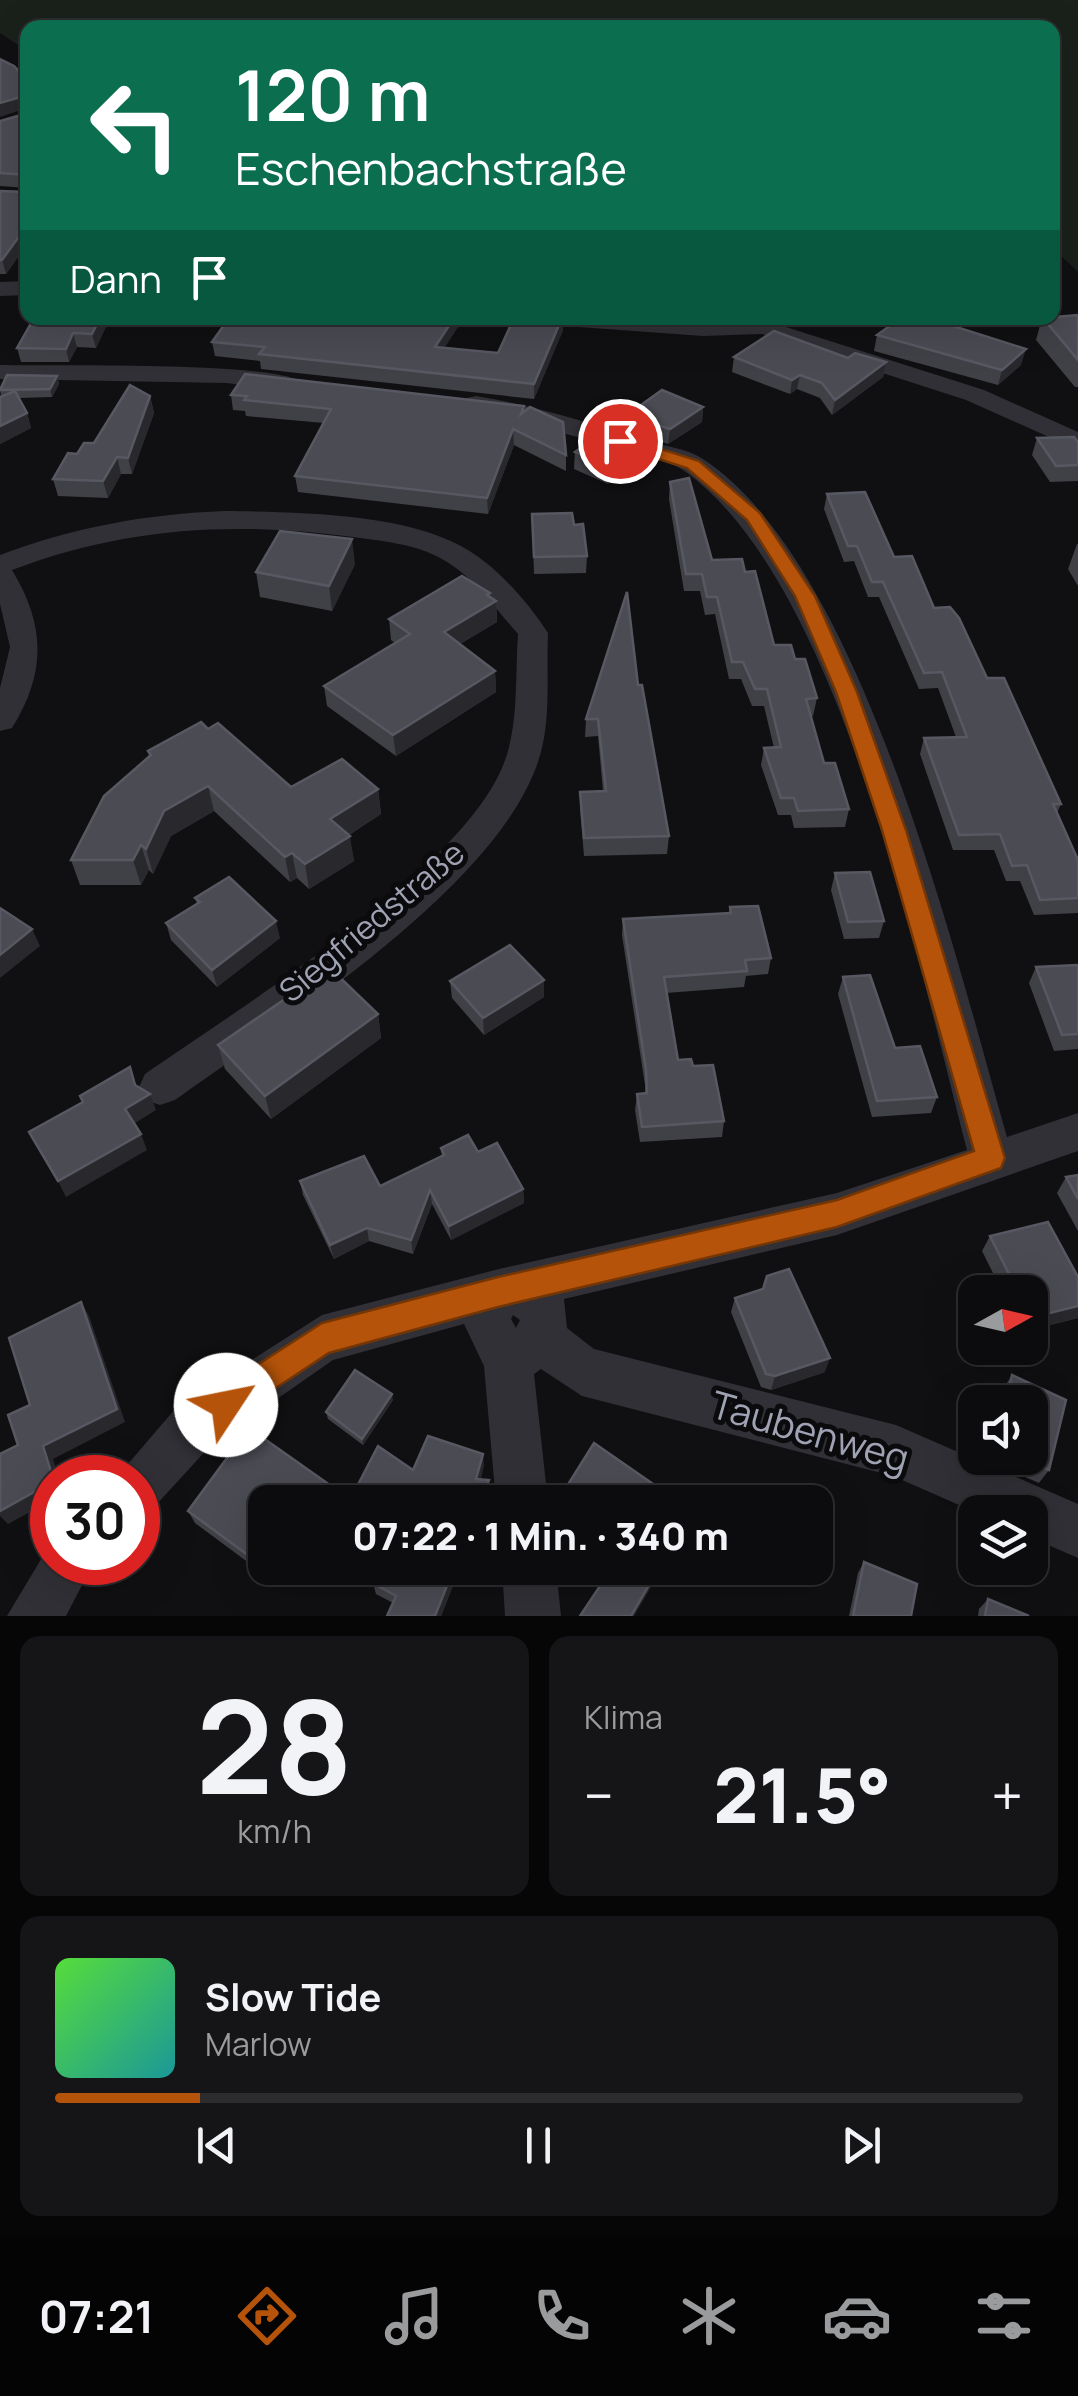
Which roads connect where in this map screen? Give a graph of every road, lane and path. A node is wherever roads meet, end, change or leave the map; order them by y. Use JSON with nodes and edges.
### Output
{"nodes":[{"id":1,"x":648,"y":325,"type":"edge"},
{"id":2,"x":736,"y":325,"type":"edge"},
{"id":3,"x":769,"y":325,"type":"edge"},
{"id":4,"x":0,"y":372,"type":"edge"},
{"id":5,"x":320,"y":386,"type":"edge"},
{"id":6,"x":450,"y":400,"type":"edge"},
{"id":7,"x":1078,"y":442,"type":"edge"},
{"id":8,"x":0,"y":565,"type":"edge"},
{"id":9,"x":0,"y":574,"type":"edge"},
{"id":10,"x":0,"y":720,"type":"edge"},
{"id":11,"x":160,"y":1088,"type":"dead end"},
{"id":12,"x":1078,"y":1132,"type":"edge"},
{"id":13,"x":991,"y":1158,"type":"junction"},
{"id":14,"x":508,"y":1291,"type":"junction"},
{"id":15,"x":525,"y":1351,"type":"junction"},
{"id":16,"x":160,"y":1463,"type":"edge"},
{"id":17,"x":522,"y":1485,"type":"edge"},
{"id":18,"x":1078,"y":1531,"type":"edge"},
{"id":19,"x":54,"y":1585,"type":"edge"},
{"id":20,"x":530,"y":1585,"type":"edge"},
{"id":21,"x":35,"y":1616,"type":"edge"},
{"id":22,"x":533,"y":1616,"type":"edge"}],
"edges":[{"from":1,"to":2,"type":"street"},
{"from":3,"to":7,"type":"street"},
{"from":4,"to":5,"type":"street"},
{"from":6,"to":13,"type":"street"},
{"from":8,"to":11,"type":"street","name":"Siegfriedstraße"},
{"from":9,"to":10,"type":"street"},
{"from":12,"to":13,"type":"street"},
{"from":13,"to":14,"type":"street"},
{"from":14,"to":15,"type":"street"},
{"from":14,"to":16,"type":"street"},
{"from":15,"to":17,"type":"street"},
{"from":15,"to":18,"type":"street","name":"Taubenweg"},
{"from":19,"to":21,"type":"street"},
{"from":20,"to":22,"type":"street"}]}
